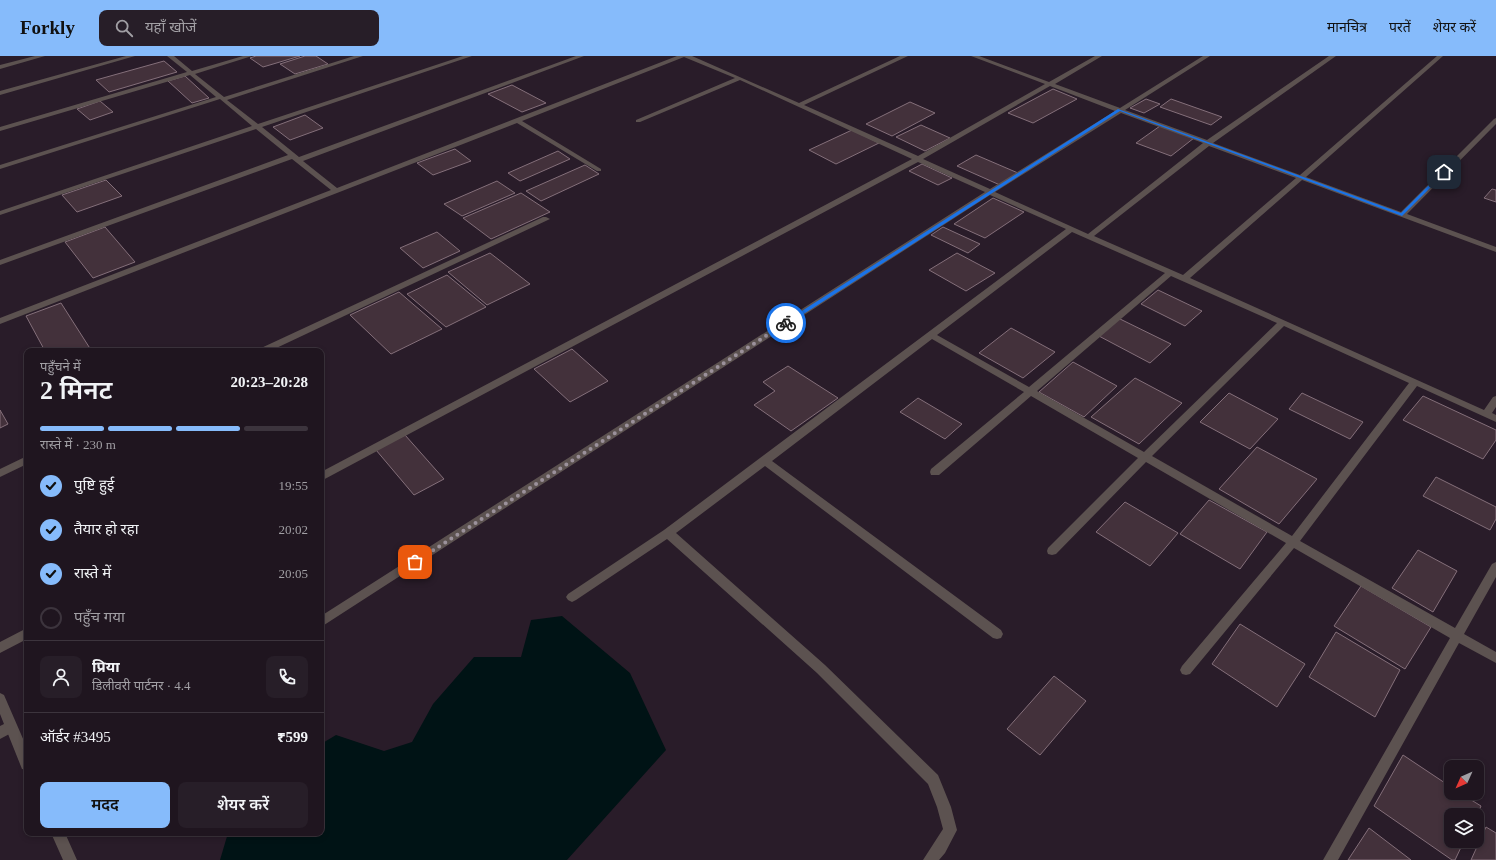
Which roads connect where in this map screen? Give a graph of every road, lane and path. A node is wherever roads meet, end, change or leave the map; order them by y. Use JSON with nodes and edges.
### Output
{"nodes":[{"id":1,"x":42,"y":56,"type":"edge"},
{"id":2,"x":132,"y":56,"type":"edge"},
{"id":3,"x":170,"y":56,"type":"edge"},
{"id":4,"x":249,"y":56,"type":"edge"},
{"id":5,"x":360,"y":56,"type":"edge"},
{"id":6,"x":469,"y":56,"type":"edge"},
{"id":7,"x":581,"y":56,"type":"edge"},
{"id":8,"x":682,"y":56,"type":"edge"},
{"id":9,"x":687,"y":56,"type":"edge"},
{"id":10,"x":905,"y":56,"type":"edge"},
{"id":11,"x":974,"y":56,"type":"edge"},
{"id":12,"x":1099,"y":56,"type":"edge"},
{"id":13,"x":1208,"y":56,"type":"edge"},
{"id":14,"x":1333,"y":56,"type":"edge"},
{"id":15,"x":1440,"y":56,"type":"edge"},
{"id":16,"x":0,"y":67,"type":"edge"},
{"id":17,"x":191,"y":73,"type":"junction"},
{"id":18,"x":740,"y":78,"type":"junction"},
{"id":19,"x":1049,"y":84,"type":"junction"},
{"id":20,"x":0,"y":93,"type":"edge"},
{"id":21,"x":222,"y":98,"type":"junction"},
{"id":22,"x":799,"y":105,"type":"junction"},
{"id":23,"x":1119,"y":110,"type":"junction"},
{"id":24,"x":1496,"y":120,"type":"edge"},
{"id":25,"x":517,"y":121,"type":"junction"},
{"id":26,"x":638,"y":121,"type":"dead end"},
{"id":27,"x":257,"y":127,"type":"junction"},
{"id":28,"x":0,"y":128,"type":"edge"},
{"id":29,"x":1208,"y":143,"type":"junction"},
{"id":30,"x":296,"y":158,"type":"junction"},
{"id":31,"x":918,"y":159,"type":"junction"},
{"id":32,"x":0,"y":167,"type":"edge"},
{"id":33,"x":599,"y":170,"type":"dead end"},
{"id":34,"x":1301,"y":177,"type":"junction"},
{"id":35,"x":336,"y":191,"type":"junction"},
{"id":36,"x":990,"y":192,"type":"junction"},
{"id":37,"x":0,"y":213,"type":"edge"},
{"id":38,"x":1402,"y":215,"type":"junction"},
{"id":39,"x":546,"y":219,"type":"dead end"},
{"id":40,"x":1071,"y":229,"type":"junction"},
{"id":41,"x":1089,"y":237,"type":"junction"},
{"id":42,"x":1496,"y":250,"type":"edge"},
{"id":43,"x":0,"y":263,"type":"edge"},
{"id":44,"x":1170,"y":273,"type":"junction"},
{"id":45,"x":1184,"y":279,"type":"junction"},
{"id":46,"x":0,"y":321,"type":"edge"},
{"id":47,"x":1283,"y":322,"type":"junction"},
{"id":48,"x":933,"y":336,"type":"junction"},
{"id":49,"x":268,"y":348,"type":"edge"},
{"id":50,"x":1415,"y":382,"type":"junction"},
{"id":51,"x":1030,"y":391,"type":"junction"},
{"id":52,"x":1496,"y":399,"type":"edge"},
{"id":53,"x":1486,"y":415,"type":"junction"},
{"id":54,"x":1496,"y":419,"type":"edge"},
{"id":55,"x":1144,"y":457,"type":"junction"},
{"id":56,"x":24,"y":461,"type":"edge"},
{"id":57,"x":765,"y":461,"type":"junction"},
{"id":58,"x":935,"y":472,"type":"dead end"},
{"id":59,"x":0,"y":473,"type":"edge"},
{"id":60,"x":324,"y":475,"type":"edge"},
{"id":61,"x":668,"y":533,"type":"junction"},
{"id":62,"x":1293,"y":542,"type":"junction"},
{"id":63,"x":1052,"y":551,"type":"dead end"},
{"id":64,"x":1496,"y":567,"type":"edge"},
{"id":65,"x":572,"y":597,"type":"dead end"},
{"id":66,"x":324,"y":620,"type":"edge"},
{"id":67,"x":997,"y":634,"type":"dead end"},
{"id":68,"x":24,"y":635,"type":"edge"},
{"id":69,"x":1457,"y":636,"type":"junction"},
{"id":70,"x":0,"y":648,"type":"edge"},
{"id":71,"x":1496,"y":658,"type":"edge"},
{"id":72,"x":1186,"y":670,"type":"dead end"},
{"id":73,"x":0,"y":699,"type":"edge"},
{"id":74,"x":5,"y":730,"type":"edge"},
{"id":75,"x":24,"y":759,"type":"edge"},
{"id":76,"x":59,"y":836,"type":"edge"},
{"id":77,"x":70,"y":860,"type":"edge"},
{"id":78,"x":930,"y":860,"type":"edge"},
{"id":79,"x":1330,"y":860,"type":"edge"}],
"edges":[{"from":1,"to":16,"type":"street"},
{"from":2,"to":20,"type":"street"},
{"from":3,"to":17,"type":"street"},
{"from":4,"to":17,"type":"street"},
{"from":5,"to":21,"type":"street"},
{"from":6,"to":27,"type":"street"},
{"from":7,"to":30,"type":"street"},
{"from":8,"to":25,"type":"street"},
{"from":9,"to":18,"type":"street"},
{"from":10,"to":22,"type":"street"},
{"from":11,"to":19,"type":"street"},
{"from":12,"to":19,"type":"street"},
{"from":13,"to":23,"type":"street"},
{"from":14,"to":29,"type":"street"},
{"from":15,"to":34,"type":"street"},
{"from":17,"to":21,"type":"street"},
{"from":17,"to":28,"type":"street"},
{"from":18,"to":22,"type":"street"},
{"from":18,"to":26,"type":"street"},
{"from":19,"to":23,"type":"street"},
{"from":19,"to":31,"type":"street"},
{"from":21,"to":27,"type":"street"},
{"from":21,"to":32,"type":"street"},
{"from":22,"to":31,"type":"street"},
{"from":23,"to":29,"type":"street"},
{"from":23,"to":36,"type":"street"},
{"from":24,"to":38,"type":"street"},
{"from":25,"to":33,"type":"street"},
{"from":25,"to":35,"type":"street"},
{"from":27,"to":30,"type":"street"},
{"from":27,"to":37,"type":"street"},
{"from":29,"to":34,"type":"street"},
{"from":29,"to":41,"type":"street"},
{"from":30,"to":35,"type":"street"},
{"from":30,"to":43,"type":"street"},
{"from":31,"to":36,"type":"street"},
{"from":31,"to":60,"type":"street"},
{"from":34,"to":38,"type":"street"},
{"from":34,"to":45,"type":"street"},
{"from":35,"to":46,"type":"street"},
{"from":36,"to":40,"type":"street"},
{"from":36,"to":66,"type":"street"},
{"from":38,"to":42,"type":"street"},
{"from":39,"to":49,"type":"street"},
{"from":40,"to":41,"type":"street"},
{"from":40,"to":48,"type":"street"},
{"from":41,"to":44,"type":"street"},
{"from":44,"to":45,"type":"street"},
{"from":44,"to":51,"type":"street"},
{"from":45,"to":47,"type":"street"},
{"from":47,"to":50,"type":"street"},
{"from":47,"to":55,"type":"street"},
{"from":48,"to":51,"type":"street"},
{"from":48,"to":57,"type":"street"},
{"from":50,"to":53,"type":"street"},
{"from":50,"to":62,"type":"street"},
{"from":51,"to":55,"type":"street"},
{"from":51,"to":58,"type":"street"},
{"from":52,"to":53,"type":"street"},
{"from":53,"to":54,"type":"street"},
{"from":55,"to":62,"type":"street"},
{"from":55,"to":63,"type":"street"},
{"from":56,"to":59,"type":"street"},
{"from":57,"to":61,"type":"street"},
{"from":57,"to":67,"type":"street"},
{"from":61,"to":65,"type":"street"},
{"from":61,"to":78,"type":"street"},
{"from":62,"to":69,"type":"street"},
{"from":62,"to":72,"type":"street"},
{"from":64,"to":69,"type":"street"},
{"from":68,"to":70,"type":"street"},
{"from":69,"to":71,"type":"street"},
{"from":69,"to":79,"type":"street"},
{"from":73,"to":74,"type":"street"},
{"from":74,"to":75,"type":"street"},
{"from":76,"to":77,"type":"street"}]}
